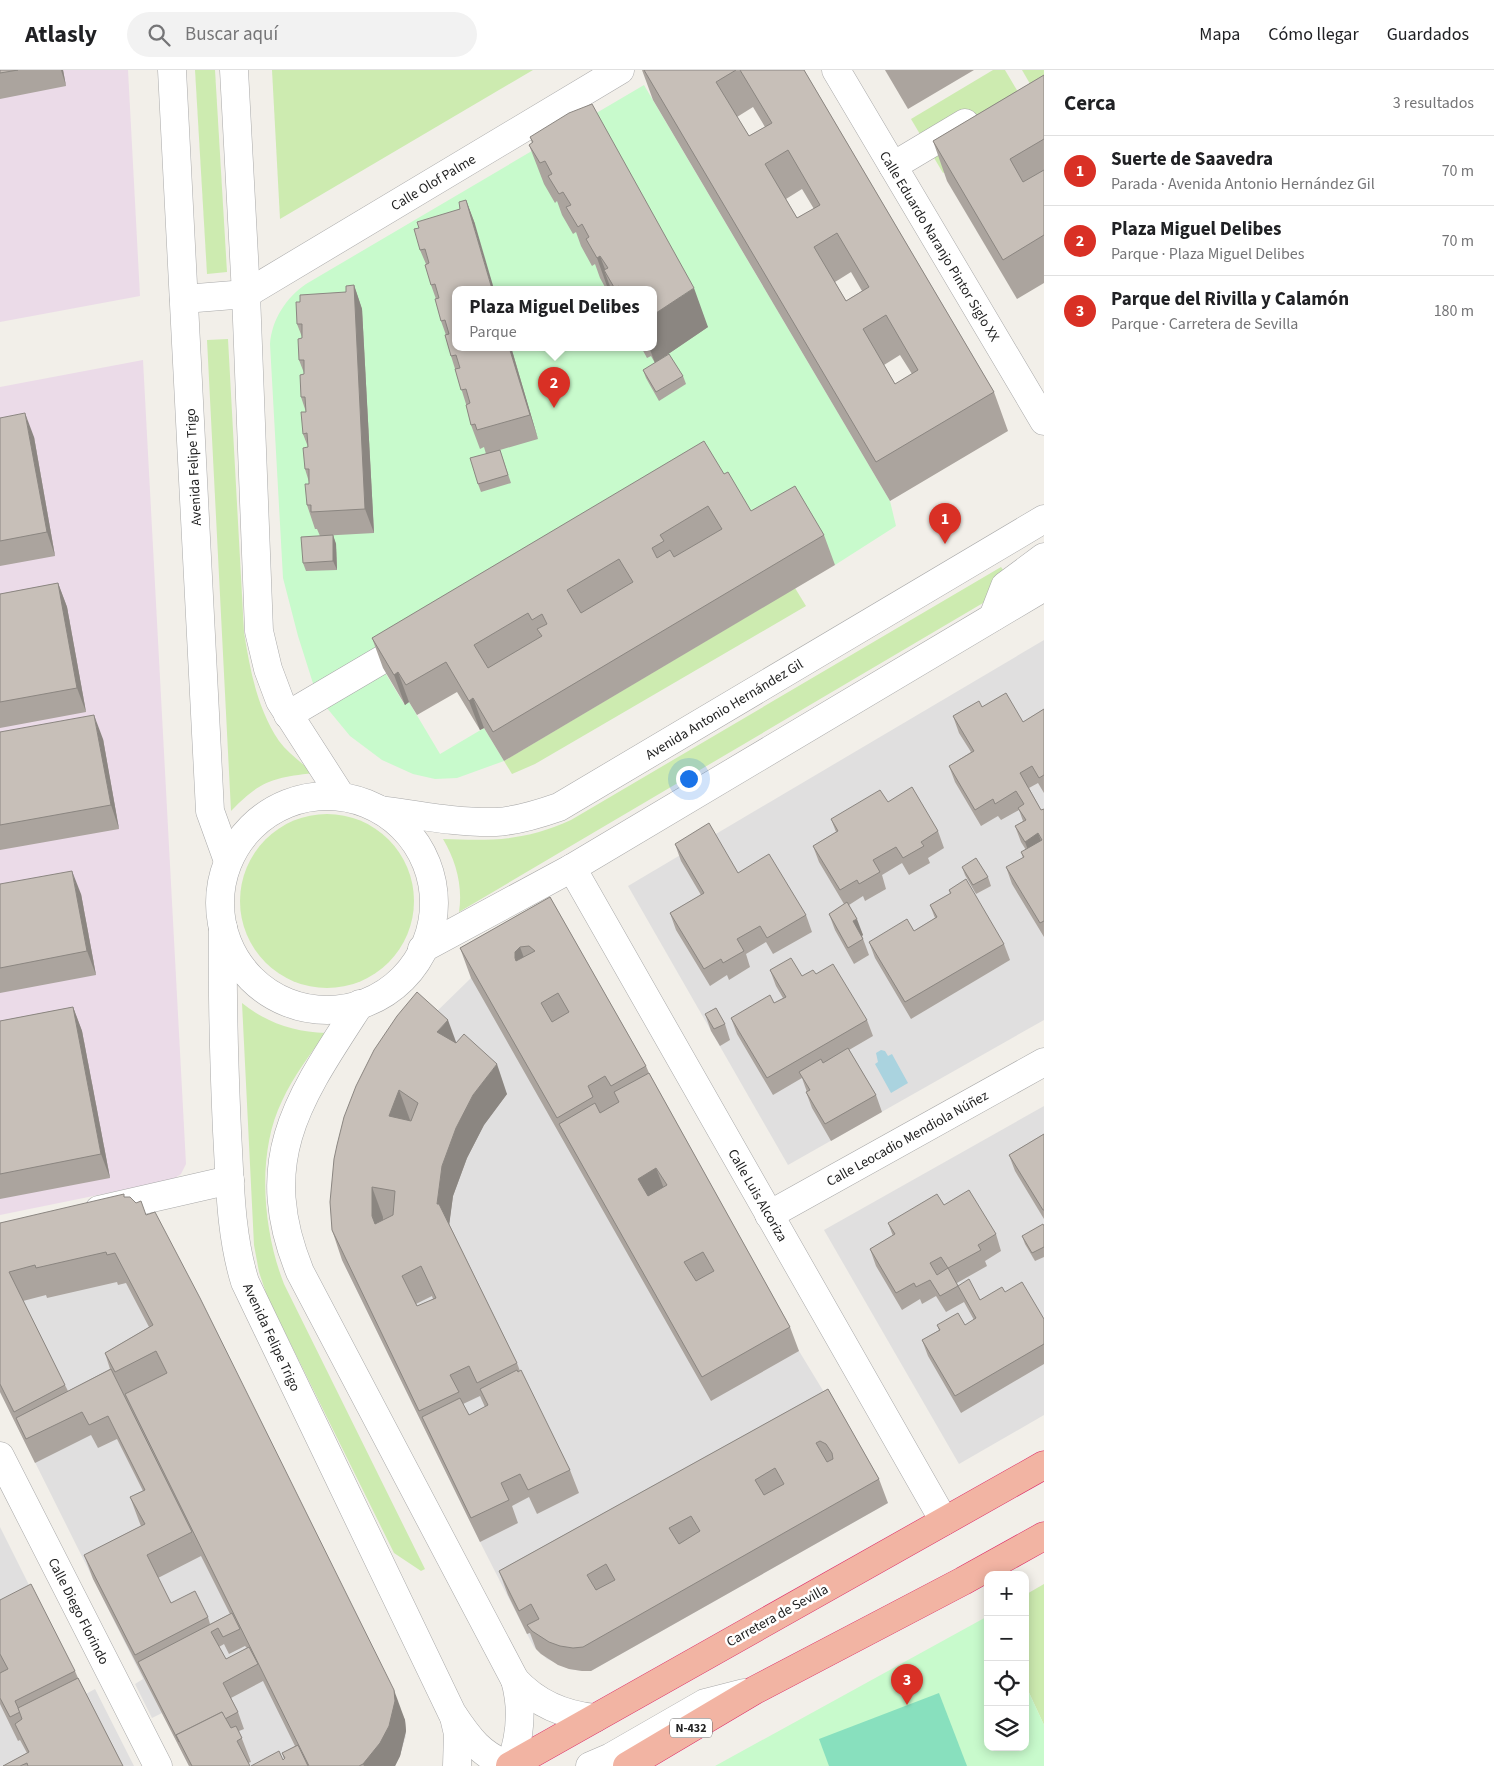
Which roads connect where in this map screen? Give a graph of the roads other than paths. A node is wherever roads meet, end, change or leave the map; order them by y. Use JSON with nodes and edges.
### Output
{"nodes":[{"id":1,"x":172,"y":70,"type":"edge"},
{"id":2,"x":234,"y":70,"type":"edge"},
{"id":3,"x":620,"y":70,"type":"edge"},
{"id":4,"x":836,"y":70,"type":"edge"},
{"id":5,"x":985,"y":111,"type":"edge"},
{"id":6,"x":893,"y":166,"type":"junction"},
{"id":7,"x":246,"y":294,"type":"junction"},
{"id":8,"x":184,"y":299,"type":"junction"},
{"id":9,"x":1044,"y":421,"type":"edge"},
{"id":10,"x":1044,"y":520,"type":"edge"},
{"id":11,"x":1044,"y":557,"type":"edge"},
{"id":12,"x":1044,"y":587,"type":"edge"},
{"id":13,"x":993,"y":617,"type":"junction"},
{"id":14,"x":434,"y":628,"type":"edge"},
{"id":15,"x":288,"y":715,"type":"junction"},
{"id":16,"x":341,"y":796,"type":"junction"},
{"id":17,"x":381,"y":810,"type":"junction"},
{"id":18,"x":228,"y":861,"type":"junction"},
{"id":19,"x":572,"y":868,"type":"junction"},
{"id":20,"x":223,"y":928,"type":"junction"},
{"id":21,"x":422,"y":949,"type":"junction"},
{"id":22,"x":360,"y":1004,"type":"junction"},
{"id":23,"x":1044,"y":1062,"type":"edge"},
{"id":24,"x":230,"y":1180,"type":"junction"},
{"id":25,"x":77,"y":1215,"type":"edge"},
{"id":26,"x":769,"y":1215,"type":"junction"},
{"id":27,"x":0,"y":1456,"type":"edge"},
{"id":28,"x":1044,"y":1465,"type":"edge"},
{"id":29,"x":944,"y":1521,"type":"junction"},
{"id":30,"x":1044,"y":1536,"type":"edge"},
{"id":31,"x":515,"y":1680,"type":"junction"},
{"id":32,"x":755,"y":1690,"type":"junction"},
{"id":33,"x":452,"y":1713,"type":"junction"},
{"id":34,"x":595,"y":1718,"type":"junction"},
{"id":35,"x":158,"y":1766,"type":"edge"},
{"id":36,"x":457,"y":1766,"type":"edge"},
{"id":37,"x":510,"y":1766,"type":"edge"},
{"id":38,"x":590,"y":1766,"type":"edge"},
{"id":39,"x":626,"y":1766,"type":"edge"}],
"edges":[{"from":1,"to":8,"type":"street","name":"Avenida Felipe Trigo"},
{"from":2,"to":7,"type":"street"},
{"from":3,"to":7,"type":"street","name":"Calle Olof Palme"},
{"from":4,"to":6,"type":"street","name":"Calle Eduardo Naranjo Pintor Siglo XX"},
{"from":5,"to":6,"type":"street"},
{"from":6,"to":9,"type":"street","name":"Calle Eduardo Naranjo Pintor Siglo XX"},
{"from":7,"to":8,"type":"street"},
{"from":7,"to":15,"type":"street"},
{"from":8,"to":18,"type":"street","name":"Avenida Felipe Trigo"},
{"from":10,"to":17,"type":"street","name":"Avenida Antonio Hernández Gil"},
{"from":11,"to":13,"type":"street"},
{"from":12,"to":13,"type":"street"},
{"from":13,"to":19,"type":"street"},
{"from":14,"to":15,"type":"street"},
{"from":15,"to":16,"type":"street"},
{"from":16,"to":17,"type":"street"},
{"from":16,"to":18,"type":"street"},
{"from":17,"to":21,"type":"street"},
{"from":18,"to":20,"type":"street"},
{"from":19,"to":21,"type":"street"},
{"from":19,"to":26,"type":"street","name":"Calle Luis Alcoriza"},
{"from":20,"to":22,"type":"street"},
{"from":20,"to":24,"type":"street","name":"Avenida Felipe Trigo"},
{"from":21,"to":22,"type":"street"},
{"from":22,"to":31,"type":"street"},
{"from":23,"to":26,"type":"street","name":"Calle Leocadio Mendiola Núñez"},
{"from":24,"to":25,"type":"street"},
{"from":24,"to":33,"type":"street","name":"Avenida Felipe Trigo"},
{"from":26,"to":29,"type":"street","name":"Calle Luis Alcoriza"},
{"from":27,"to":35,"type":"street","name":"Calle Diego Florindo"},
{"from":28,"to":29,"type":"highway","name":"Carretera de Sevilla"},
{"from":29,"to":34,"type":"highway","name":"Carretera de Sevilla"},
{"from":30,"to":32,"type":"highway"},
{"from":31,"to":34,"type":"street"},
{"from":31,"to":37,"type":"street"},
{"from":32,"to":38,"type":"street"},
{"from":32,"to":39,"type":"highway","number":"N-432"},
{"from":33,"to":36,"type":"street","name":"Avenida Felipe Trigo"},
{"from":33,"to":37,"type":"street","name":"Avenida Felipe Trigo"},
{"from":34,"to":37,"type":"highway","name":"Carretera de Sevilla"}]}
